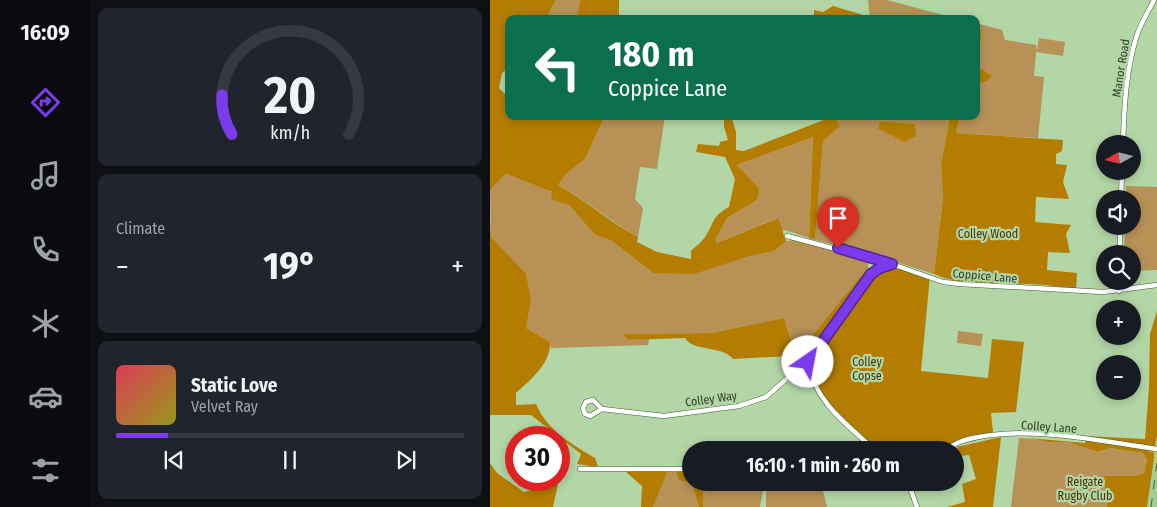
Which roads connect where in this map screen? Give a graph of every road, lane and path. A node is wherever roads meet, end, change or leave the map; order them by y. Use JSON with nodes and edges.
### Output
{"nodes":[{"id":1,"x":1154,"y":0,"type":"edge"},
{"id":2,"x":1124,"y":135,"type":"edge"},
{"id":3,"x":787,"y":236,"type":"dead end"},
{"id":4,"x":892,"y":264,"type":"junction"},
{"id":5,"x":1157,"y":285,"type":"edge"},
{"id":6,"x":1119,"y":291,"type":"joint"},
{"id":7,"x":808,"y":362,"type":"junction"},
{"id":8,"x":602,"y":408,"type":"dead end"},
{"id":9,"x":864,"y":441,"type":"edge"},
{"id":10,"x":962,"y":441,"type":"edge"},
{"id":11,"x":1157,"y":449,"type":"edge"},
{"id":12,"x":580,"y":468,"type":"dead end"},
{"id":13,"x":682,"y":470,"type":"edge"},
{"id":14,"x":911,"y":491,"type":"edge"},
{"id":15,"x":917,"y":507,"type":"edge"}],
"edges":[{"from":1,"to":2,"type":"street","name":"Manor Road"},
{"from":3,"to":4,"type":"street","name":"Coppice Lane"},
{"from":4,"to":6,"type":"street","name":"Coppice Lane"},
{"from":4,"to":7,"type":"street","name":"Colley Way"},
{"from":5,"to":6,"type":"street","name":"Coppice Lane"},
{"from":7,"to":8,"type":"street","name":"Colley Way"},
{"from":7,"to":9,"type":"street"},
{"from":10,"to":11,"type":"street","name":"Colley Lane"},
{"from":12,"to":13,"type":"street"},
{"from":14,"to":15,"type":"street"}]}
